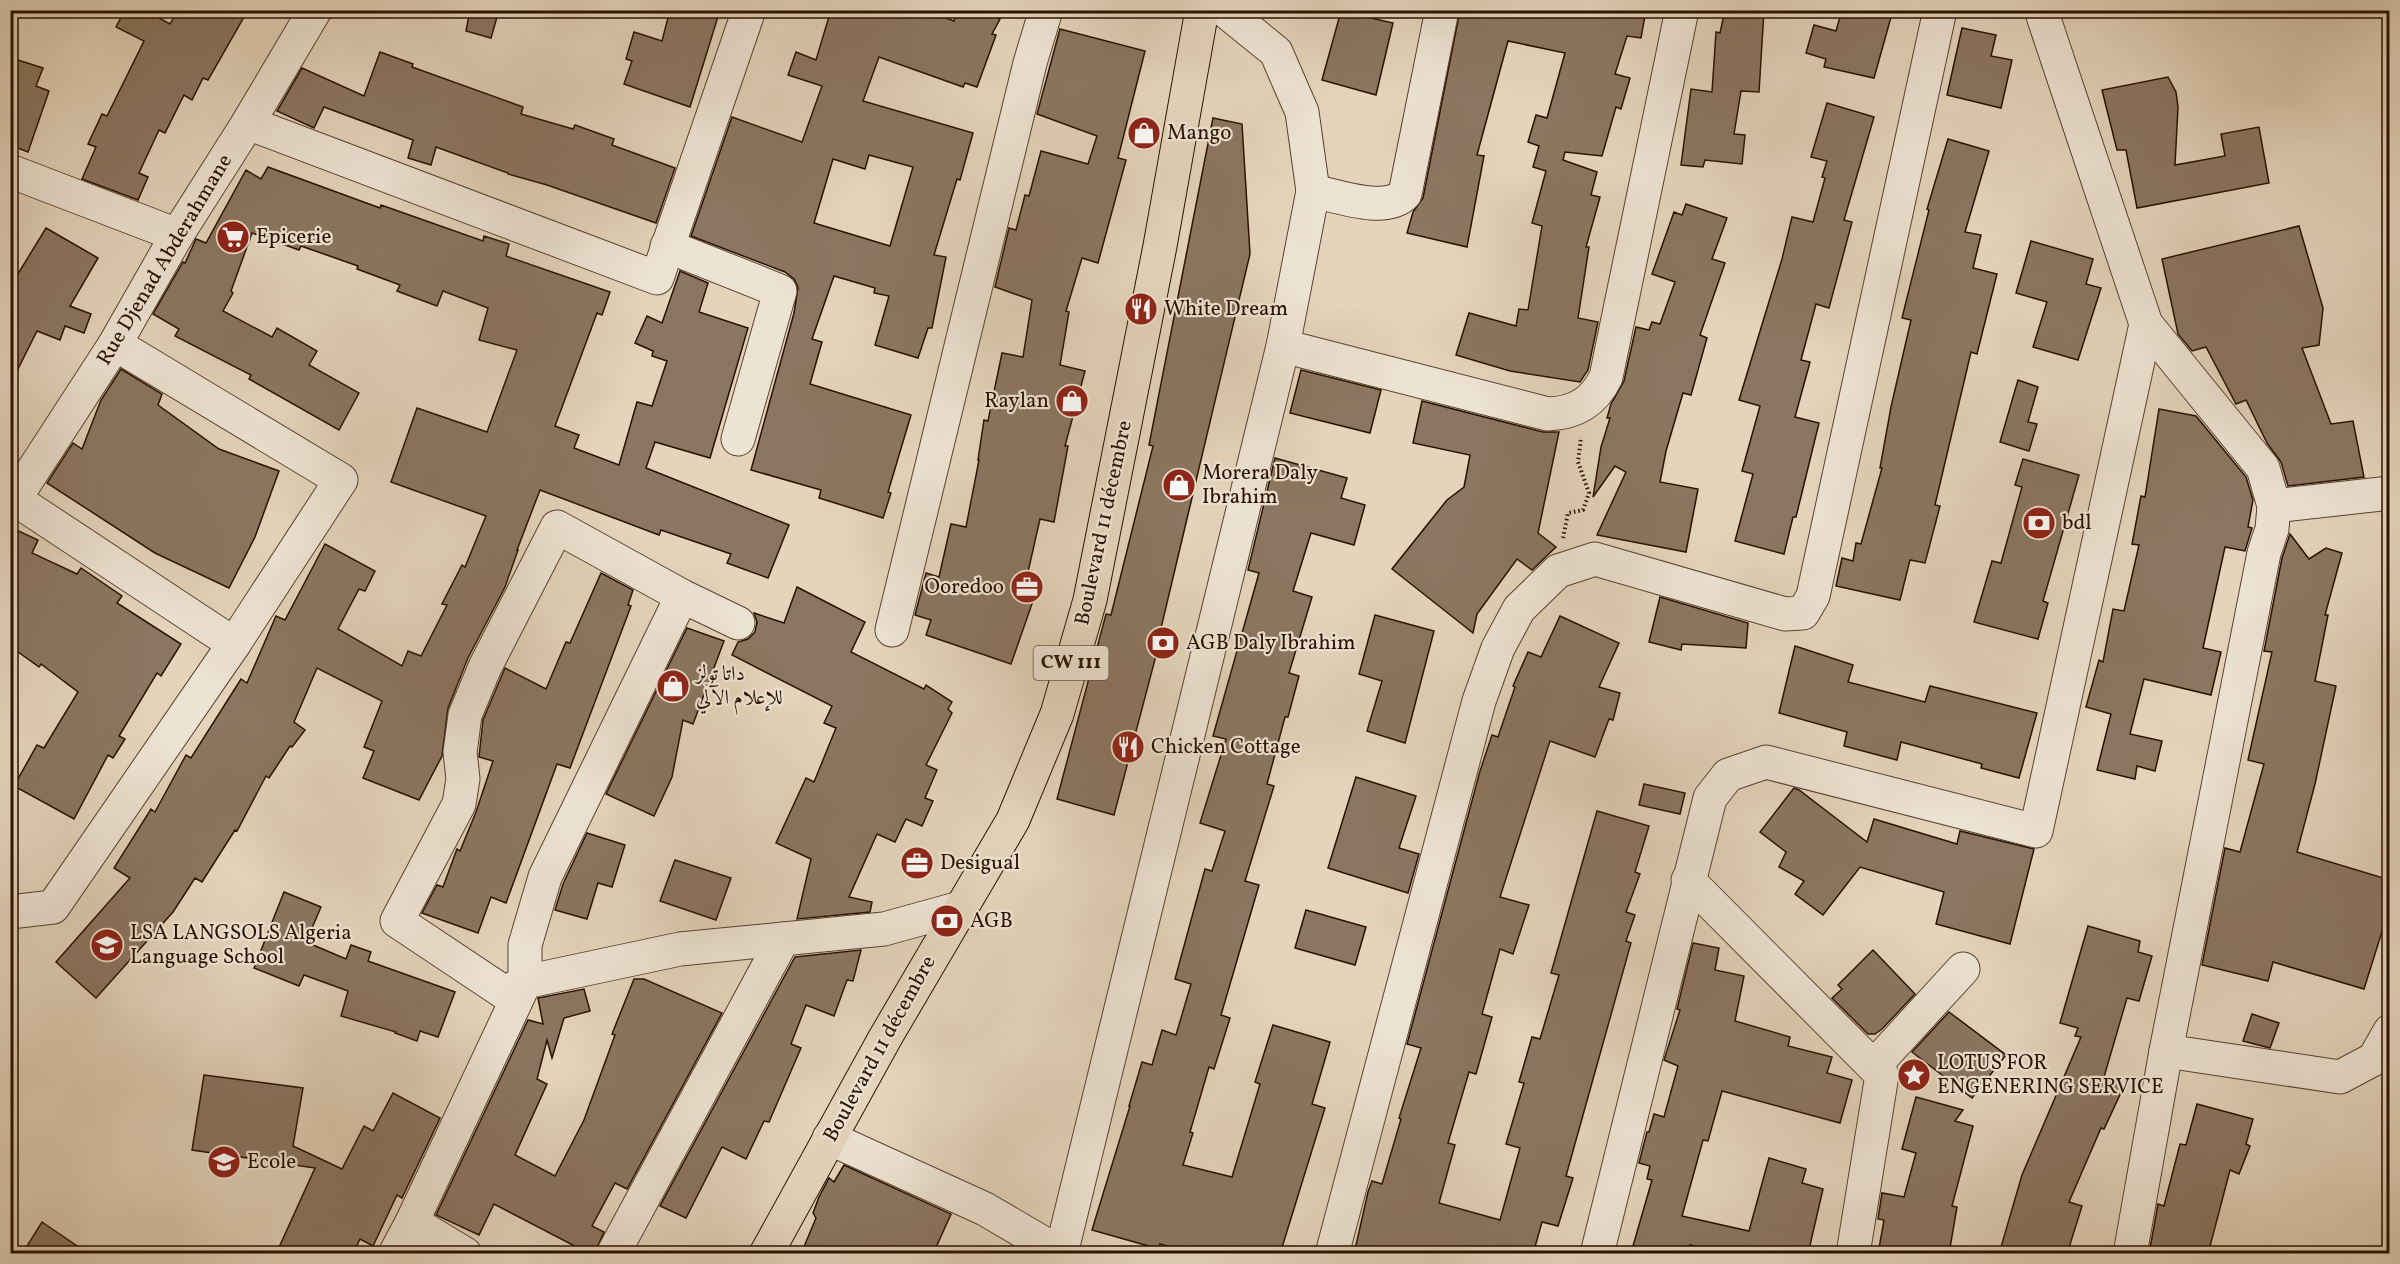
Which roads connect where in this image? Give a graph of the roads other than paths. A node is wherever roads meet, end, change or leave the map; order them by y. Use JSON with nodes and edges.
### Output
{"nodes":[{"id":1,"x":315,"y":10,"type":"edge"},
{"id":2,"x":749,"y":10,"type":"edge"},
{"id":3,"x":1046,"y":10,"type":"edge"},
{"id":4,"x":1202,"y":10,"type":"edge"},
{"id":5,"x":1224,"y":10,"type":"edge"},
{"id":6,"x":1442,"y":10,"type":"edge"},
{"id":7,"x":1682,"y":10,"type":"edge"},
{"id":8,"x":1940,"y":10,"type":"edge"},
{"id":9,"x":2041,"y":10,"type":"edge"},
{"id":10,"x":248,"y":123,"type":"junction"},
{"id":11,"x":10,"y":171,"type":"edge"},
{"id":12,"x":1313,"y":191,"type":"junction"},
{"id":13,"x":177,"y":235,"type":"junction"},
{"id":14,"x":667,"y":246,"type":"junction"},
{"id":15,"x":2146,"y":324,"type":"junction"},
{"id":16,"x":115,"y":344,"type":"junction"},
{"id":17,"x":1283,"y":346,"type":"junction"},
{"id":18,"x":738,"y":439,"type":"dead end"},
{"id":19,"x":2390,"y":493,"type":"edge"},
{"id":20,"x":12,"y":500,"type":"edge"},
{"id":21,"x":2274,"y":506,"type":"junction"},
{"id":22,"x":682,"y":596,"type":"junction"},
{"id":23,"x":738,"y":622,"type":"dead end"},
{"id":24,"x":892,"y":630,"type":"dead end"},
{"id":25,"x":234,"y":644,"type":"junction"},
{"id":26,"x":1688,"y":880,"type":"junction"},
{"id":27,"x":960,"y":908,"type":"junction"},
{"id":28,"x":10,"y":912,"type":"edge"},
{"id":29,"x":783,"y":939,"type":"junction"},
{"id":30,"x":1964,"y":969,"type":"dead end"},
{"id":31,"x":525,"y":982,"type":"junction"},
{"id":32,"x":2390,"y":1031,"type":"edge"},
{"id":33,"x":2166,"y":1051,"type":"junction"},
{"id":34,"x":1874,"y":1066,"type":"junction"},
{"id":35,"x":829,"y":1138,"type":"junction"},
{"id":36,"x":412,"y":1222,"type":"junction"},
{"id":37,"x":1060,"y":1253,"type":"edge"},
{"id":38,"x":395,"y":1254,"type":"edge"},
{"id":39,"x":465,"y":1254,"type":"edge"},
{"id":40,"x":613,"y":1254,"type":"edge"},
{"id":41,"x":766,"y":1254,"type":"edge"},
{"id":42,"x":1332,"y":1254,"type":"edge"},
{"id":43,"x":1597,"y":1254,"type":"edge"},
{"id":44,"x":1853,"y":1254,"type":"edge"},
{"id":45,"x":2130,"y":1254,"type":"edge"}],
"edges":[{"from":1,"to":10,"type":"street","name":"Rue Djenad Abderahmane"},
{"from":2,"to":14,"type":"street"},
{"from":3,"to":24,"type":"street"},
{"from":4,"to":27,"type":"main road","name":"Boulevard 11 décembre","number":"CW 111"},
{"from":5,"to":12,"type":"street"},
{"from":6,"to":12,"type":"street"},
{"from":7,"to":17,"type":"street"},
{"from":8,"to":42,"type":"street"},
{"from":9,"to":15,"type":"street"},
{"from":10,"to":13,"type":"street","name":"Rue Djenad Abderahmane"},
{"from":10,"to":14,"type":"street"},
{"from":11,"to":13,"type":"street"},
{"from":12,"to":17,"type":"street"},
{"from":13,"to":16,"type":"street","name":"Rue Djenad Abderahmane"},
{"from":14,"to":18,"type":"street"},
{"from":15,"to":21,"type":"street"},
{"from":15,"to":26,"type":"street"},
{"from":16,"to":20,"type":"street","name":"Rue Djenad Abderahmane"},
{"from":16,"to":25,"type":"street"},
{"from":17,"to":37,"type":"street"},
{"from":19,"to":21,"type":"street"},
{"from":20,"to":25,"type":"street"},
{"from":21,"to":33,"type":"street"},
{"from":22,"to":23,"type":"street"},
{"from":22,"to":31,"type":"street"},
{"from":22,"to":31,"type":"street"},
{"from":25,"to":28,"type":"street"},
{"from":26,"to":34,"type":"street"},
{"from":26,"to":43,"type":"street"},
{"from":27,"to":29,"type":"street"},
{"from":27,"to":35,"type":"main road","name":"Boulevard 11 décembre","number":"CW 111"},
{"from":29,"to":31,"type":"street"},
{"from":29,"to":40,"type":"street"},
{"from":30,"to":34,"type":"street"},
{"from":31,"to":36,"type":"street"},
{"from":32,"to":33,"type":"street"},
{"from":33,"to":45,"type":"street"},
{"from":34,"to":44,"type":"street"},
{"from":35,"to":37,"type":"street"},
{"from":35,"to":41,"type":"main road","name":"Boulevard 11 décembre","number":"CW 111"},
{"from":36,"to":38,"type":"street"},
{"from":36,"to":39,"type":"street"}]}
